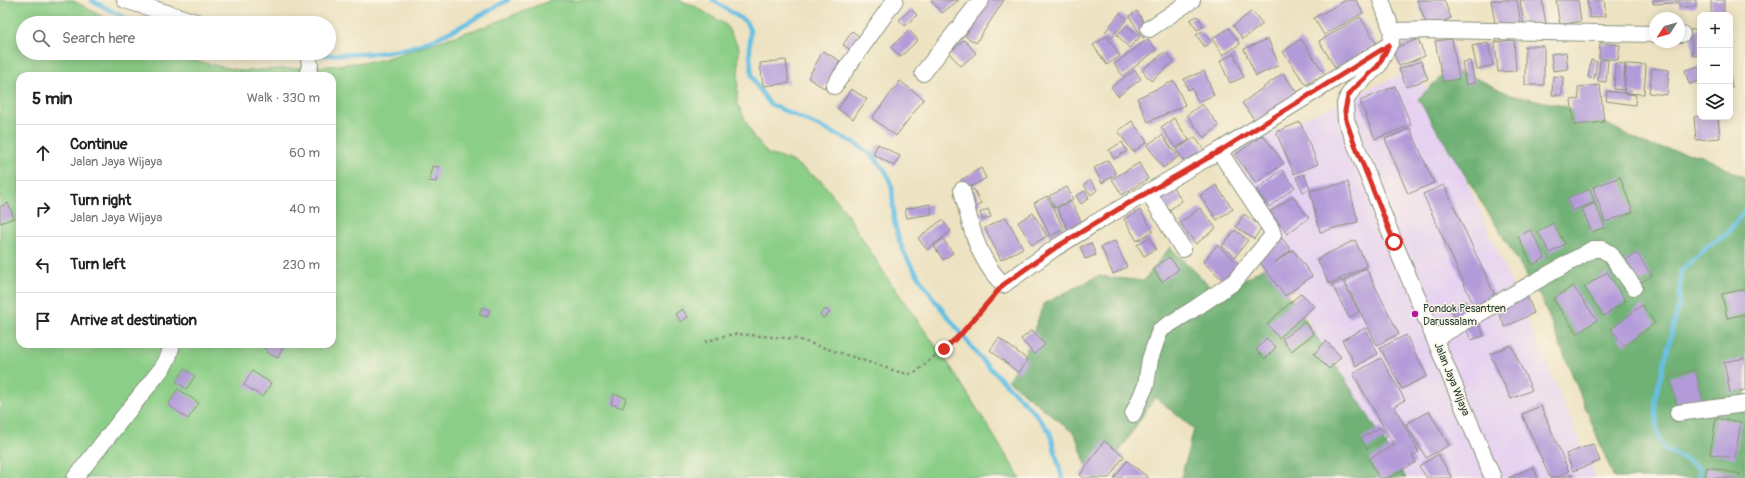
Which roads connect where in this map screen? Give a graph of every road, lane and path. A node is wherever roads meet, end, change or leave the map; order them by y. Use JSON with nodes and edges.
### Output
{"nodes":[{"id":1,"x":125,"y":0,"type":"edge"},
{"id":2,"x":895,"y":0,"type":"edge"},
{"id":3,"x":981,"y":0,"type":"edge"},
{"id":4,"x":1192,"y":0,"type":"edge"},
{"id":5,"x":1381,"y":0,"type":"edge"},
{"id":6,"x":176,"y":16,"type":"edge"},
{"id":7,"x":1149,"y":28,"type":"dead end"},
{"id":8,"x":1649,"y":34,"type":"edge"},
{"id":9,"x":1390,"y":38,"type":"junction"},
{"id":10,"x":309,"y":60,"type":"edge"},
{"id":11,"x":308,"y":72,"type":"edge"},
{"id":12,"x":923,"y":73,"type":"dead end"},
{"id":13,"x":834,"y":86,"type":"dead end"},
{"id":14,"x":1220,"y":151,"type":"junction"},
{"id":15,"x":962,"y":190,"type":"dead end"},
{"id":16,"x":1148,"y":192,"type":"junction"},
{"id":17,"x":1183,"y":249,"type":"dead end"},
{"id":18,"x":1003,"y":285,"type":"junction"},
{"id":19,"x":1634,"y":287,"type":"dead end"},
{"id":20,"x":1436,"y":338,"type":"junction"},
{"id":21,"x":705,"y":342,"type":"dead end"},
{"id":22,"x":171,"y":348,"type":"edge"},
{"id":23,"x":1745,"y":404,"type":"edge"},
{"id":24,"x":1678,"y":412,"type":"dead end"},
{"id":25,"x":1133,"y":414,"type":"dead end"},
{"id":26,"x":75,"y":478,"type":"edge"},
{"id":27,"x":1493,"y":478,"type":"edge"}],
"edges":[{"from":1,"to":6,"type":"street"},
{"from":2,"to":13,"type":"street"},
{"from":3,"to":12,"type":"street"},
{"from":4,"to":7,"type":"street"},
{"from":5,"to":9,"type":"street"},
{"from":8,"to":9,"type":"street"},
{"from":9,"to":14,"type":"street"},
{"from":9,"to":20,"type":"street","name":"Jalan Jaya Wijaya"},
{"from":10,"to":11,"type":"street"},
{"from":14,"to":16,"type":"street"},
{"from":14,"to":25,"type":"street"},
{"from":15,"to":18,"type":"street"},
{"from":16,"to":17,"type":"street"},
{"from":16,"to":18,"type":"street"},
{"from":18,"to":21,"type":"path"},
{"from":19,"to":20,"type":"street"},
{"from":20,"to":27,"type":"street","name":"Jalan Jaya Wijaya"},
{"from":22,"to":26,"type":"street"},
{"from":23,"to":24,"type":"street"}]}
